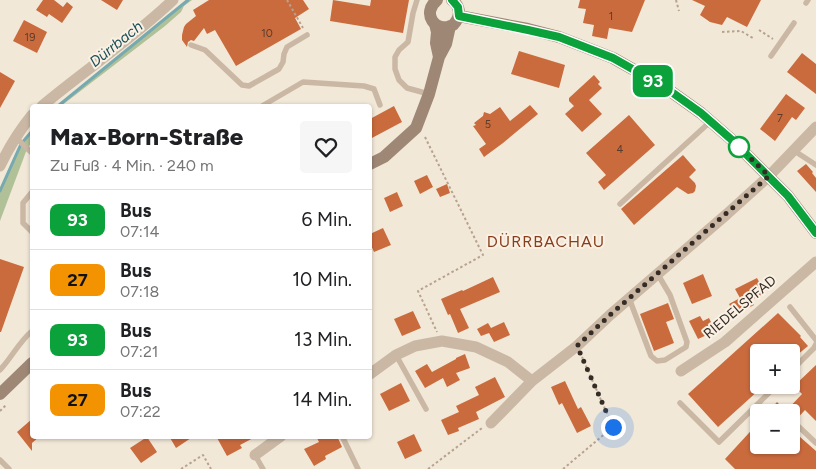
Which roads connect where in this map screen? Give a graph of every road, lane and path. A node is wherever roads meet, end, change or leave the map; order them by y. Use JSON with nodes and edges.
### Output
{"nodes":[{"id":1,"x":173,"y":0,"type":"edge"},
{"id":2,"x":288,"y":0,"type":"edge"},
{"id":3,"x":417,"y":0,"type":"edge"},
{"id":4,"x":437,"y":0,"type":"edge"},
{"id":5,"x":676,"y":0,"type":"edge"},
{"id":6,"x":456,"y":5,"type":"edge"},
{"id":7,"x":679,"y":11,"type":"dead end"},
{"id":8,"x":794,"y":23,"type":"dead end"},
{"id":9,"x":435,"y":24,"type":"junction"},
{"id":10,"x":450,"y":26,"type":"junction"},
{"id":11,"x":759,"y":30,"type":"dead end"},
{"id":12,"x":722,"y":32,"type":"dead end"},
{"id":13,"x":307,"y":36,"type":"joint"},
{"id":14,"x":753,"y":38,"type":"dead end"},
{"id":15,"x":772,"y":39,"type":"dead end"},
{"id":16,"x":191,"y":45,"type":"dead end"},
{"id":17,"x":771,"y":56,"type":"dead end"},
{"id":18,"x":439,"y":57,"type":"junction"},
{"id":19,"x":429,"y":94,"type":"junction"},
{"id":20,"x":44,"y":104,"type":"edge"},
{"id":21,"x":265,"y":104,"type":"edge"},
{"id":22,"x":380,"y":105,"type":"dead end"},
{"id":23,"x":30,"y":117,"type":"edge"},
{"id":24,"x":710,"y":121,"type":"junction"},
{"id":25,"x":815,"y":128,"type":"edge"},
{"id":26,"x":425,"y":137,"type":"dead end"},
{"id":27,"x":15,"y":138,"type":"junction"},
{"id":28,"x":794,"y":150,"type":"junction"},
{"id":29,"x":30,"y":151,"type":"edge"},
{"id":30,"x":815,"y":162,"type":"edge"},
{"id":31,"x":372,"y":163,"type":"edge"},
{"id":32,"x":0,"y":166,"type":"edge"},
{"id":33,"x":769,"y":176,"type":"junction"},
{"id":34,"x":30,"y":194,"type":"edge"},
{"id":35,"x":620,"y":204,"type":"dead end"},
{"id":36,"x":30,"y":230,"type":"edge"},
{"id":37,"x":816,"y":233,"type":"edge"},
{"id":38,"x":816,"y":262,"type":"edge"},
{"id":39,"x":657,"y":273,"type":"junction"},
{"id":40,"x":629,"y":298,"type":"junction"},
{"id":41,"x":790,"y":307,"type":"dead end"},
{"id":42,"x":30,"y":333,"type":"edge"},
{"id":43,"x":442,"y":340,"type":"junction"},
{"id":44,"x":816,"y":340,"type":"edge"},
{"id":45,"x":816,"y":344,"type":"edge"},
{"id":46,"x":577,"y":346,"type":"junction"},
{"id":47,"x":396,"y":355,"type":"junction"},
{"id":48,"x":800,"y":362,"type":"edge"},
{"id":49,"x":30,"y":365,"type":"edge"},
{"id":50,"x":0,"y":370,"type":"edge"},
{"id":51,"x":681,"y":371,"type":"dead end"},
{"id":52,"x":372,"y":373,"type":"edge"},
{"id":53,"x":532,"y":381,"type":"junction"},
{"id":54,"x":0,"y":394,"type":"edge"},
{"id":55,"x":768,"y":394,"type":"edge"},
{"id":56,"x":680,"y":403,"type":"dead end"},
{"id":57,"x":426,"y":409,"type":"dead end"},
{"id":58,"x":491,"y":423,"type":"joint"},
{"id":59,"x":800,"y":428,"type":"edge"},
{"id":60,"x":277,"y":439,"type":"edge"},
{"id":61,"x":343,"y":439,"type":"edge"},
{"id":62,"x":816,"y":443,"type":"edge"},
{"id":63,"x":256,"y":455,"type":"joint"},
{"id":64,"x":0,"y":460,"type":"edge"},
{"id":65,"x":9,"y":469,"type":"edge"},
{"id":66,"x":181,"y":469,"type":"edge"},
{"id":67,"x":211,"y":469,"type":"edge"},
{"id":68,"x":263,"y":469,"type":"edge"},
{"id":69,"x":358,"y":469,"type":"edge"},
{"id":70,"x":428,"y":469,"type":"edge"},
{"id":71,"x":563,"y":469,"type":"edge"}],
"edges":[{"from":1,"to":20,"type":"street"},
{"from":2,"to":13,"type":"path"},
{"from":3,"to":19,"type":"lane"},
{"from":4,"to":9,"type":"street"},
{"from":5,"to":7,"type":"path"},
{"from":6,"to":10,"type":"street"},
{"from":6,"to":24,"type":"street"},
{"from":8,"to":17,"type":"lane"},
{"from":9,"to":10,"type":"street"},
{"from":9,"to":18,"type":"street"},
{"from":10,"to":18,"type":"street"},
{"from":11,"to":15,"type":"path"},
{"from":12,"to":14,"type":"path"},
{"from":13,"to":16,"type":"lane"},
{"from":18,"to":19,"type":"street"},
{"from":19,"to":31,"type":"street"},
{"from":21,"to":22,"type":"lane"},
{"from":23,"to":27,"type":"street"},
{"from":24,"to":33,"type":"street"},
{"from":24,"to":35,"type":"lane"},
{"from":25,"to":28,"type":"street"},
{"from":26,"to":43,"type":"path"},
{"from":27,"to":29,"type":"lane"},
{"from":27,"to":32,"type":"street"},
{"from":28,"to":30,"type":"lane"},
{"from":28,"to":33,"type":"street"},
{"from":33,"to":37,"type":"street"},
{"from":33,"to":39,"type":"street"},
{"from":34,"to":36,"type":"lane"},
{"from":38,"to":51,"type":"street","name":"RIEDELSPFAD"},
{"from":39,"to":40,"type":"street"},
{"from":39,"to":40,"type":"lane"},
{"from":40,"to":46,"type":"street"},
{"from":41,"to":44,"type":"lane"},
{"from":42,"to":50,"type":"lane"},
{"from":43,"to":47,"type":"street"},
{"from":43,"to":53,"type":"street"},
{"from":45,"to":48,"type":"lane"},
{"from":46,"to":53,"type":"street"},
{"from":46,"to":71,"type":"path"},
{"from":47,"to":52,"type":"street"},
{"from":47,"to":57,"type":"lane"},
{"from":49,"to":54,"type":"street"},
{"from":53,"to":58,"type":"street"},
{"from":55,"to":56,"type":"lane"},
{"from":58,"to":70,"type":"path"},
{"from":59,"to":62,"type":"lane"},
{"from":60,"to":63,"type":"street"},
{"from":61,"to":69,"type":"lane"},
{"from":63,"to":68,"type":"lane"},
{"from":64,"to":65,"type":"lane"},
{"from":66,"to":67,"type":"path"}]}
